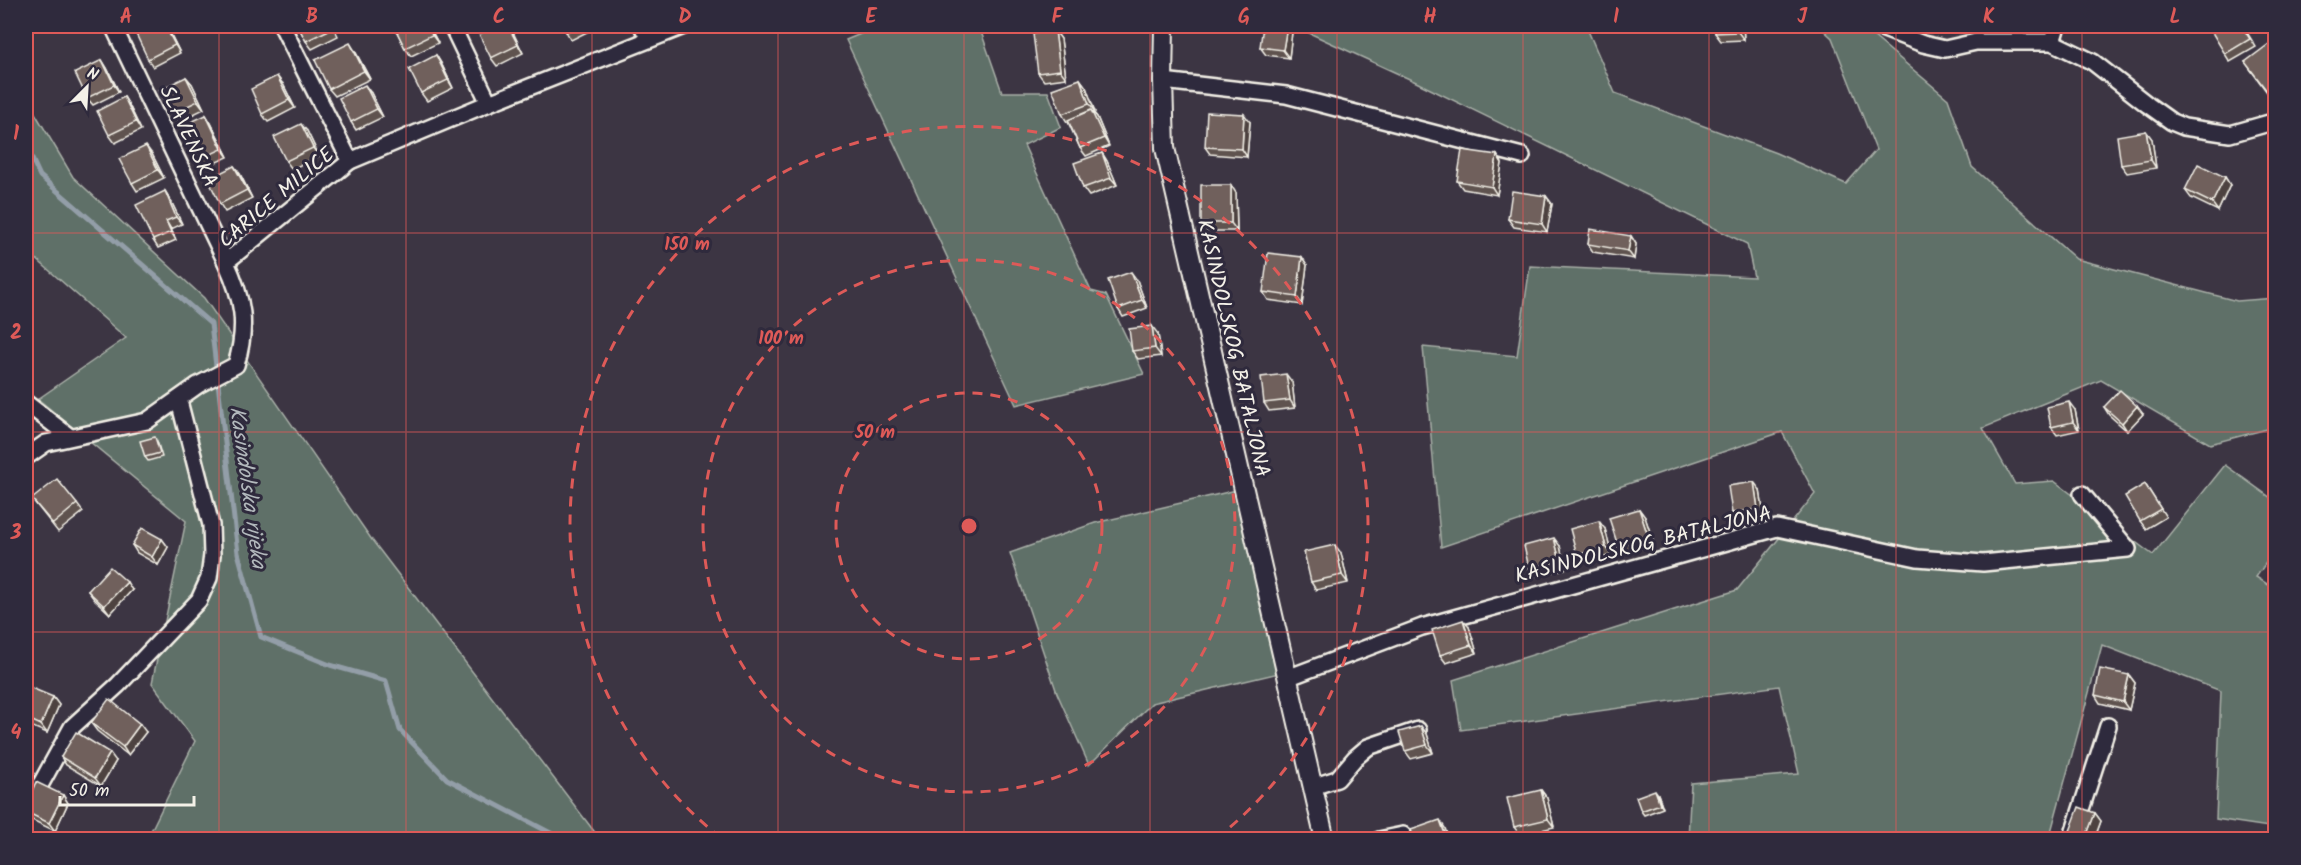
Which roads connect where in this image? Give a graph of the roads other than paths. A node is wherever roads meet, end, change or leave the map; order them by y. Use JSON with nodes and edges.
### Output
{"nodes":[{"id":1,"x":115,"y":26,"type":"edge"},
{"id":2,"x":282,"y":26,"type":"edge"},
{"id":3,"x":452,"y":26,"type":"edge"},
{"id":4,"x":684,"y":26,"type":"edge"},
{"id":5,"x":1164,"y":26,"type":"edge"},
{"id":6,"x":1876,"y":26,"type":"edge"},
{"id":7,"x":2057,"y":26,"type":"edge"},
{"id":8,"x":646,"y":32,"type":"edge"},
{"id":9,"x":2052,"y":42,"type":"junction"},
{"id":10,"x":1163,"y":81,"type":"junction"},
{"id":11,"x":489,"y":103,"type":"junction"},
{"id":12,"x":2276,"y":122,"type":"edge"},
{"id":13,"x":1522,"y":156,"type":"dead end"},
{"id":14,"x":350,"y":161,"type":"junction"},
{"id":15,"x":226,"y":262,"type":"junction"},
{"id":16,"x":179,"y":401,"type":"junction"},
{"id":17,"x":26,"y":403,"type":"edge"},
{"id":18,"x":70,"y":437,"type":"junction"},
{"id":19,"x":26,"y":457,"type":"edge"},
{"id":20,"x":2082,"y":494,"type":"dead end"},
{"id":21,"x":1287,"y":678,"type":"junction"},
{"id":22,"x":2108,"y":726,"type":"dead end"},
{"id":23,"x":1420,"y":729,"type":"edge"},
{"id":24,"x":1312,"y":787,"type":"junction"},
{"id":25,"x":26,"y":810,"type":"edge"},
{"id":26,"x":1403,"y":835,"type":"dead end"},
{"id":27,"x":1325,"y":840,"type":"edge"},
{"id":28,"x":1379,"y":840,"type":"edge"},
{"id":29,"x":2071,"y":840,"type":"edge"}],
"edges":[{"from":1,"to":15,"type":"street","name":"SLAVENSKA"},
{"from":2,"to":14,"type":"street"},
{"from":3,"to":11,"type":"street"},
{"from":4,"to":8,"type":"street","name":"CARICE MILICE"},
{"from":5,"to":10,"type":"street","name":"KASINDOLSKOG BATALJONA"},
{"from":6,"to":9,"type":"street"},
{"from":7,"to":9,"type":"street"},
{"from":8,"to":11,"type":"street","name":"CARICE MILICE"},
{"from":9,"to":12,"type":"street"},
{"from":10,"to":13,"type":"street"},
{"from":10,"to":21,"type":"street","name":"KASINDOLSKOG BATALJONA"},
{"from":11,"to":14,"type":"street","name":"CARICE MILICE"},
{"from":14,"to":15,"type":"street","name":"CARICE MILICE"},
{"from":15,"to":16,"type":"street","name":"CARICE MILICE"},
{"from":16,"to":18,"type":"street","name":"CARICE MILICE"},
{"from":16,"to":25,"type":"street"},
{"from":17,"to":18,"type":"street"},
{"from":18,"to":19,"type":"street","name":"CARICE MILICE"},
{"from":20,"to":21,"type":"street","name":"KASINDOLSKOG BATALJONA"},
{"from":21,"to":24,"type":"street","name":"KASINDOLSKOG BATALJONA"},
{"from":22,"to":29,"type":"street"},
{"from":23,"to":24,"type":"street"},
{"from":24,"to":27,"type":"street","name":"KASINDOLSKOG BATALJONA"},
{"from":26,"to":28,"type":"street"}]}
